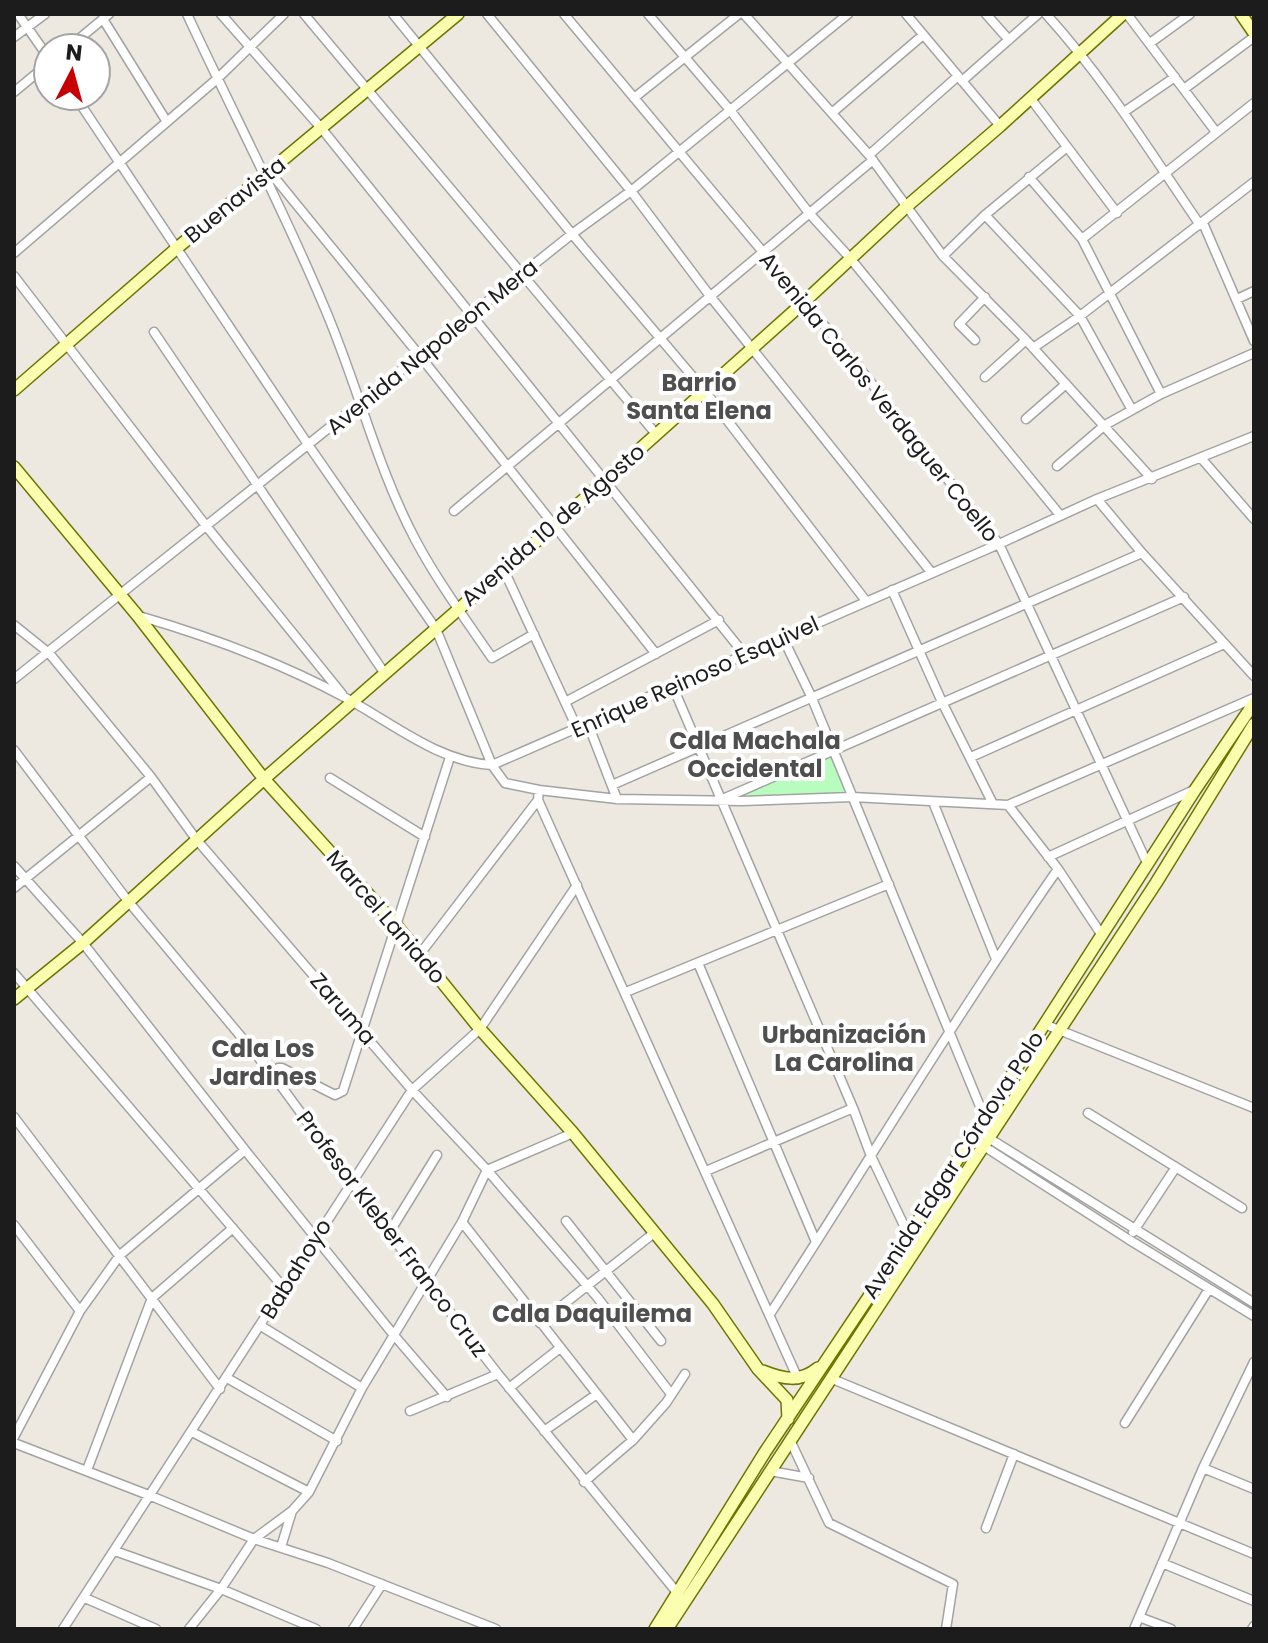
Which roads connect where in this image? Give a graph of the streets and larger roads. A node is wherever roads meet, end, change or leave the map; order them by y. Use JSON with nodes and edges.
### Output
{"nodes":[{"id":1,"x":18,"y":14,"type":"edge"},
{"id":2,"x":45,"y":14,"type":"edge"},
{"id":3,"x":187,"y":14,"type":"edge"},
{"id":4,"x":221,"y":14,"type":"edge"},
{"id":5,"x":284,"y":14,"type":"edge"},
{"id":6,"x":304,"y":14,"type":"edge"},
{"id":7,"x":393,"y":14,"type":"edge"},
{"id":8,"x":458,"y":14,"type":"edge"},
{"id":9,"x":487,"y":14,"type":"edge"},
{"id":10,"x":564,"y":14,"type":"edge"},
{"id":11,"x":648,"y":14,"type":"edge"},
{"id":12,"x":742,"y":14,"type":"edge"},
{"id":13,"x":848,"y":14,"type":"edge"},
{"id":14,"x":906,"y":14,"type":"edge"},
{"id":15,"x":986,"y":14,"type":"edge"},
{"id":16,"x":1038,"y":14,"type":"edge"},
{"id":17,"x":1046,"y":14,"type":"edge"},
{"id":18,"x":1125,"y":14,"type":"edge"},
{"id":19,"x":1190,"y":14,"type":"edge"},
{"id":20,"x":1241,"y":14,"type":"edge"},
{"id":21,"x":106,"y":16,"type":"edge"},
{"id":22,"x":27,"y":27,"type":"junction"},
{"id":23,"x":87,"y":32,"type":"edge"},
{"id":24,"x":32,"y":34,"type":"edge"},
{"id":25,"x":923,"y":35,"type":"junction"},
{"id":26,"x":1254,"y":35,"type":"edge"},
{"id":27,"x":14,"y":37,"type":"edge"},
{"id":28,"x":1009,"y":40,"type":"junction"},
{"id":29,"x":1150,"y":43,"type":"junction"},
{"id":30,"x":421,"y":46,"type":"junction"},
{"id":31,"x":248,"y":48,"type":"junction"},
{"id":32,"x":1080,"y":52,"type":"junction"},
{"id":33,"x":684,"y":58,"type":"junction"},
{"id":34,"x":788,"y":61,"type":"junction"},
{"id":35,"x":32,"y":77,"type":"edge"},
{"id":36,"x":1175,"y":77,"type":"junction"},
{"id":37,"x":960,"y":78,"type":"junction"},
{"id":38,"x":217,"y":79,"type":"junction"},
{"id":39,"x":1184,"y":89,"type":"junction"},
{"id":40,"x":368,"y":91,"type":"junction"},
{"id":41,"x":14,"y":92,"type":"edge"},
{"id":42,"x":634,"y":98,"type":"junction"},
{"id":43,"x":1031,"y":99,"type":"junction"},
{"id":44,"x":1254,"y":103,"type":"edge"},
{"id":45,"x":730,"y":110,"type":"junction"},
{"id":46,"x":86,"y":112,"type":"edge"},
{"id":47,"x":833,"y":112,"type":"junction"},
{"id":48,"x":1124,"y":112,"type":"junction"},
{"id":49,"x":167,"y":122,"type":"junction"},
{"id":50,"x":1000,"y":126,"type":"junction"},
{"id":51,"x":322,"y":129,"type":"junction"},
{"id":52,"x":1216,"y":132,"type":"junction"},
{"id":53,"x":1067,"y":147,"type":"junction"},
{"id":54,"x":680,"y":151,"type":"junction"},
{"id":55,"x":871,"y":158,"type":"junction"},
{"id":56,"x":120,"y":161,"type":"junction"},
{"id":57,"x":268,"y":174,"type":"junction"},
{"id":58,"x":1165,"y":174,"type":"junction"},
{"id":59,"x":1029,"y":177,"type":"junction"},
{"id":60,"x":1254,"y":182,"type":"edge"},
{"id":61,"x":631,"y":191,"type":"junction"},
{"id":62,"x":906,"y":207,"type":"junction"},
{"id":63,"x":809,"y":213,"type":"junction"},
{"id":64,"x":1117,"y":213,"type":"junction"},
{"id":65,"x":985,"y":215,"type":"junction"},
{"id":66,"x":1202,"y":224,"type":"junction"},
{"id":67,"x":572,"y":234,"type":"junction"},
{"id":68,"x":1082,"y":239,"type":"junction"},
{"id":69,"x":177,"y":248,"type":"junction"},
{"id":70,"x":762,"y":252,"type":"junction"},
{"id":71,"x":14,"y":253,"type":"edge"},
{"id":72,"x":943,"y":256,"type":"junction"},
{"id":73,"x":850,"y":258,"type":"junction"},
{"id":74,"x":523,"y":275,"type":"junction"},
{"id":75,"x":14,"y":276,"type":"edge"},
{"id":76,"x":1254,"y":291,"type":"edge"},
{"id":77,"x":1109,"y":293,"type":"junction"},
{"id":78,"x":710,"y":296,"type":"junction"},
{"id":79,"x":985,"y":297,"type":"junction"},
{"id":80,"x":1237,"y":299,"type":"junction"},
{"id":81,"x":803,"y":303,"type":"junction"},
{"id":82,"x":472,"y":315,"type":"junction"},
{"id":83,"x":1080,"y":316,"type":"junction"},
{"id":84,"x":154,"y":332,"type":"dead end"},
{"id":85,"x":660,"y":337,"type":"junction"},
{"id":86,"x":975,"y":340,"type":"dead end"},
{"id":87,"x":1254,"y":341,"type":"edge"},
{"id":88,"x":1030,"y":344,"type":"junction"},
{"id":89,"x":65,"y":346,"type":"junction"},
{"id":90,"x":753,"y":347,"type":"junction"},
{"id":91,"x":1254,"y":353,"type":"edge"},
{"id":92,"x":420,"y":356,"type":"junction"},
{"id":93,"x":985,"y":377,"type":"dead end"},
{"id":94,"x":610,"y":379,"type":"junction"},
{"id":95,"x":1066,"y":384,"type":"junction"},
{"id":96,"x":14,"y":390,"type":"edge"},
{"id":97,"x":704,"y":390,"type":"junction"},
{"id":98,"x":1161,"y":394,"type":"junction"},
{"id":99,"x":359,"y":403,"type":"junction"},
{"id":100,"x":1132,"y":410,"type":"junction"},
{"id":101,"x":1026,"y":419,"type":"dead end"},
{"id":102,"x":558,"y":422,"type":"junction"},
{"id":103,"x":1105,"y":425,"type":"junction"},
{"id":104,"x":656,"y":434,"type":"junction"},
{"id":105,"x":1254,"y":436,"type":"edge"},
{"id":106,"x":309,"y":446,"type":"junction"},
{"id":107,"x":1201,"y":458,"type":"junction"},
{"id":108,"x":506,"y":465,"type":"junction"},
{"id":109,"x":1057,"y":466,"type":"dead end"},
{"id":110,"x":14,"y":467,"type":"edge"},
{"id":111,"x":605,"y":479,"type":"junction"},
{"id":112,"x":1152,"y":479,"type":"junction"},
{"id":113,"x":258,"y":486,"type":"junction"},
{"id":114,"x":1097,"y":499,"type":"junction"},
{"id":115,"x":454,"y":511,"type":"dead end"},
{"id":116,"x":1060,"y":515,"type":"junction"},
{"id":117,"x":1254,"y":519,"type":"edge"},
{"id":118,"x":554,"y":526,"type":"junction"},
{"id":119,"x":207,"y":527,"type":"junction"},
{"id":120,"x":999,"y":544,"type":"junction"},
{"id":121,"x":1142,"y":553,"type":"junction"},
{"id":122,"x":503,"y":568,"type":"junction"},
{"id":123,"x":931,"y":572,"type":"junction"},
{"id":124,"x":892,"y":590,"type":"junction"},
{"id":125,"x":119,"y":597,"type":"junction"},
{"id":126,"x":1184,"y":597,"type":"junction"},
{"id":127,"x":866,"y":601,"type":"junction"},
{"id":128,"x":1027,"y":602,"type":"junction"},
{"id":129,"x":459,"y":608,"type":"junction"},
{"id":130,"x":137,"y":615,"type":"junction"},
{"id":131,"x":719,"y":620,"type":"junction"},
{"id":132,"x":14,"y":625,"type":"edge"},
{"id":133,"x":436,"y":629,"type":"junction"},
{"id":134,"x":534,"y":634,"type":"junction"},
{"id":135,"x":783,"y":638,"type":"junction"},
{"id":136,"x":1224,"y":644,"type":"junction"},
{"id":137,"x":921,"y":650,"type":"junction"},
{"id":138,"x":49,"y":653,"type":"junction"},
{"id":139,"x":656,"y":654,"type":"junction"},
{"id":140,"x":745,"y":655,"type":"junction"},
{"id":141,"x":1049,"y":655,"type":"junction"},
{"id":142,"x":385,"y":674,"type":"junction"},
{"id":143,"x":1254,"y":676,"type":"edge"},
{"id":144,"x":14,"y":679,"type":"edge"},
{"id":145,"x":673,"y":687,"type":"junction"},
{"id":146,"x":811,"y":696,"type":"junction"},
{"id":147,"x":349,"y":700,"type":"junction"},
{"id":148,"x":1254,"y":701,"type":"edge"},
{"id":149,"x":565,"y":702,"type":"junction"},
{"id":150,"x":942,"y":702,"type":"junction"},
{"id":151,"x":1077,"y":709,"type":"junction"},
{"id":152,"x":588,"y":724,"type":"junction"},
{"id":153,"x":1254,"y":724,"type":"edge"},
{"id":154,"x":577,"y":728,"type":"junction"},
{"id":155,"x":700,"y":746,"type":"junction"},
{"id":156,"x":833,"y":749,"type":"junction"},
{"id":157,"x":14,"y":750,"type":"edge"},
{"id":158,"x":450,"y":757,"type":"junction"},
{"id":159,"x":971,"y":757,"type":"junction"},
{"id":160,"x":492,"y":765,"type":"junction"},
{"id":161,"x":1103,"y":766,"type":"junction"},
{"id":162,"x":151,"y":777,"type":"junction"},
{"id":163,"x":330,"y":778,"type":"dead end"},
{"id":164,"x":264,"y":779,"type":"junction"},
{"id":165,"x":612,"y":785,"type":"junction"},
{"id":166,"x":1195,"y":790,"type":"junction"},
{"id":167,"x":538,"y":795,"type":"junction"},
{"id":168,"x":852,"y":797,"type":"junction"},
{"id":169,"x":617,"y":799,"type":"junction"},
{"id":170,"x":721,"y":800,"type":"junction"},
{"id":171,"x":933,"y":802,"type":"junction"},
{"id":172,"x":993,"y":804,"type":"junction"},
{"id":173,"x":1008,"y":805,"type":"junction"},
{"id":174,"x":1129,"y":820,"type":"junction"},
{"id":175,"x":80,"y":835,"type":"junction"},
{"id":176,"x":425,"y":837,"type":"junction"},
{"id":177,"x":196,"y":839,"type":"junction"},
{"id":178,"x":1048,"y":857,"type":"junction"},
{"id":179,"x":1148,"y":865,"type":"junction"},
{"id":180,"x":14,"y":866,"type":"edge"},
{"id":181,"x":1058,"y":869,"type":"junction"},
{"id":182,"x":25,"y":880,"type":"junction"},
{"id":183,"x":889,"y":884,"type":"junction"},
{"id":184,"x":577,"y":885,"type":"junction"},
{"id":185,"x":14,"y":888,"type":"edge"},
{"id":186,"x":128,"y":901,"type":"junction"},
{"id":187,"x":396,"y":925,"type":"junction"},
{"id":188,"x":777,"y":930,"type":"junction"},
{"id":189,"x":1101,"y":934,"type":"junction"},
{"id":190,"x":83,"y":943,"type":"junction"},
{"id":191,"x":420,"y":954,"type":"junction"},
{"id":192,"x":996,"y":959,"type":"junction"},
{"id":193,"x":698,"y":963,"type":"junction"},
{"id":194,"x":14,"y":973,"type":"edge"},
{"id":195,"x":26,"y":988,"type":"junction"},
{"id":196,"x":626,"y":992,"type":"junction"},
{"id":197,"x":14,"y":999,"type":"edge"},
{"id":198,"x":1044,"y":1024,"type":"junction"},
{"id":199,"x":1058,"y":1028,"type":"junction"},
{"id":200,"x":480,"y":1029,"type":"junction"},
{"id":201,"x":362,"y":1030,"type":"junction"},
{"id":202,"x":950,"y":1034,"type":"junction"},
{"id":203,"x":273,"y":1075,"type":"junction"},
{"id":204,"x":412,"y":1090,"type":"junction"},
{"id":205,"x":853,"y":1108,"type":"junction"},
{"id":206,"x":1254,"y":1108,"type":"edge"},
{"id":207,"x":1088,"y":1113,"type":"dead end"},
{"id":208,"x":984,"y":1116,"type":"junction"},
{"id":209,"x":14,"y":1117,"type":"edge"},
{"id":210,"x":573,"y":1133,"type":"junction"},
{"id":211,"x":985,"y":1141,"type":"junction"},
{"id":212,"x":774,"y":1142,"type":"junction"},
{"id":213,"x":245,"y":1150,"type":"junction"},
{"id":214,"x":437,"y":1155,"type":"dead end"},
{"id":215,"x":871,"y":1156,"type":"junction"},
{"id":216,"x":1176,"y":1167,"type":"junction"},
{"id":217,"x":487,"y":1170,"type":"junction"},
{"id":218,"x":706,"y":1171,"type":"junction"},
{"id":219,"x":351,"y":1182,"type":"junction"},
{"id":220,"x":199,"y":1186,"type":"junction"},
{"id":221,"x":1242,"y":1208,"type":"dead end"},
{"id":222,"x":566,"y":1221,"type":"dead end"},
{"id":223,"x":462,"y":1222,"type":"junction"},
{"id":224,"x":14,"y":1225,"type":"edge"},
{"id":225,"x":233,"y":1228,"type":"junction"},
{"id":226,"x":1134,"y":1230,"type":"junction"},
{"id":227,"x":389,"y":1233,"type":"junction"},
{"id":228,"x":654,"y":1233,"type":"junction"},
{"id":229,"x":908,"y":1234,"type":"junction"},
{"id":230,"x":315,"y":1237,"type":"junction"},
{"id":231,"x":1128,"y":1239,"type":"junction"},
{"id":232,"x":816,"y":1242,"type":"junction"},
{"id":233,"x":120,"y":1255,"type":"junction"},
{"id":234,"x":607,"y":1272,"type":"junction"},
{"id":235,"x":425,"y":1280,"type":"junction"},
{"id":236,"x":588,"y":1287,"type":"junction"},
{"id":237,"x":284,"y":1288,"type":"junction"},
{"id":238,"x":1209,"y":1289,"type":"junction"},
{"id":239,"x":152,"y":1298,"type":"junction"},
{"id":240,"x":1254,"y":1303,"type":"edge"},
{"id":241,"x":80,"y":1311,"type":"junction"},
{"id":242,"x":770,"y":1314,"type":"junction"},
{"id":243,"x":1254,"y":1316,"type":"edge"},
{"id":244,"x":540,"y":1323,"type":"junction"},
{"id":245,"x":261,"y":1326,"type":"junction"},
{"id":246,"x":393,"y":1334,"type":"junction"},
{"id":247,"x":661,"y":1341,"type":"dead end"},
{"id":248,"x":560,"y":1348,"type":"junction"},
{"id":249,"x":1254,"y":1362,"type":"edge"},
{"id":250,"x":824,"y":1363,"type":"junction"},
{"id":251,"x":758,"y":1369,"type":"junction"},
{"id":252,"x":498,"y":1374,"type":"junction"},
{"id":253,"x":685,"y":1374,"type":"dead end"},
{"id":254,"x":227,"y":1378,"type":"junction"},
{"id":255,"x":830,"y":1378,"type":"junction"},
{"id":256,"x":798,"y":1379,"type":"junction"},
{"id":257,"x":362,"y":1388,"type":"junction"},
{"id":258,"x":509,"y":1388,"type":"junction"},
{"id":259,"x":220,"y":1389,"type":"junction"},
{"id":260,"x":597,"y":1394,"type":"junction"},
{"id":261,"x":671,"y":1394,"type":"junction"},
{"id":262,"x":447,"y":1397,"type":"junction"},
{"id":263,"x":410,"y":1411,"type":"dead end"},
{"id":264,"x":788,"y":1419,"type":"junction"},
{"id":265,"x":1125,"y":1423,"type":"dead end"},
{"id":266,"x":544,"y":1431,"type":"junction"},
{"id":267,"x":192,"y":1432,"type":"junction"},
{"id":268,"x":14,"y":1440,"type":"edge"},
{"id":269,"x":633,"y":1440,"type":"junction"},
{"id":270,"x":790,"y":1440,"type":"junction"},
{"id":271,"x":337,"y":1441,"type":"junction"},
{"id":272,"x":1014,"y":1454,"type":"junction"},
{"id":273,"x":1203,"y":1468,"type":"junction"},
{"id":274,"x":87,"y":1470,"type":"junction"},
{"id":275,"x":770,"y":1471,"type":"junction"},
{"id":276,"x":809,"y":1478,"type":"junction"},
{"id":277,"x":584,"y":1482,"type":"junction"},
{"id":278,"x":1253,"y":1485,"type":"edge"},
{"id":279,"x":309,"y":1492,"type":"junction"},
{"id":280,"x":151,"y":1496,"type":"junction"},
{"id":281,"x":292,"y":1511,"type":"junction"},
{"id":282,"x":1180,"y":1524,"type":"junction"},
{"id":283,"x":986,"y":1528,"type":"dead end"},
{"id":284,"x":254,"y":1539,"type":"junction"},
{"id":285,"x":281,"y":1547,"type":"junction"},
{"id":286,"x":115,"y":1551,"type":"junction"},
{"id":287,"x":1254,"y":1554,"type":"edge"},
{"id":288,"x":1162,"y":1563,"type":"junction"},
{"id":289,"x":382,"y":1584,"type":"junction"},
{"id":290,"x":221,"y":1589,"type":"junction"},
{"id":291,"x":681,"y":1596,"type":"junction"},
{"id":292,"x":85,"y":1598,"type":"junction"},
{"id":293,"x":1254,"y":1601,"type":"edge"},
{"id":294,"x":1139,"y":1617,"type":"junction"},
{"id":295,"x":491,"y":1628,"type":"edge"},
{"id":296,"x":63,"y":1629,"type":"edge"},
{"id":297,"x":156,"y":1629,"type":"edge"},
{"id":298,"x":189,"y":1629,"type":"edge"},
{"id":299,"x":316,"y":1629,"type":"edge"},
{"id":300,"x":353,"y":1629,"type":"edge"},
{"id":301,"x":655,"y":1629,"type":"edge"},
{"id":302,"x":667,"y":1629,"type":"edge"},
{"id":303,"x":946,"y":1629,"type":"edge"},
{"id":304,"x":1134,"y":1629,"type":"edge"},
{"id":305,"x":1171,"y":1629,"type":"edge"}],
"edges":[{"from":1,"to":22,"type":"street"},
{"from":2,"to":22,"type":"street"},
{"from":3,"to":38,"type":"street"},
{"from":4,"to":31,"type":"street"},
{"from":5,"to":31,"type":"street"},
{"from":6,"to":40,"type":"street"},
{"from":7,"to":30,"type":"street"},
{"from":8,"to":30,"type":"street","name":"Buenavista"},
{"from":9,"to":61,"type":"street"},
{"from":10,"to":42,"type":"street","name":"Avenida Carlos Verdaguer Coello"},
{"from":11,"to":33,"type":"street"},
{"from":12,"to":33,"type":"street"},
{"from":12,"to":34,"type":"street"},
{"from":13,"to":34,"type":"street","name":"Avenida Napoleon Mera"},
{"from":14,"to":25,"type":"street"},
{"from":15,"to":28,"type":"street"},
{"from":16,"to":28,"type":"street"},
{"from":17,"to":32,"type":"street"},
{"from":18,"to":29,"type":"street"},
{"from":18,"to":32,"type":"street","name":"Avenida 10 de Agosto"},
{"from":19,"to":29,"type":"street"},
{"from":20,"to":26,"type":"street"},
{"from":21,"to":23,"type":"street"},
{"from":21,"to":49,"type":"street"},
{"from":22,"to":24,"type":"street"},
{"from":22,"to":27,"type":"street"},
{"from":25,"to":37,"type":"street"},
{"from":25,"to":47,"type":"street"},
{"from":26,"to":39,"type":"street"},
{"from":28,"to":37,"type":"street"},
{"from":29,"to":36,"type":"street"},
{"from":30,"to":40,"type":"street","name":"Buenavista"},
{"from":30,"to":67,"type":"street"},
{"from":31,"to":38,"type":"street"},
{"from":31,"to":51,"type":"street"},
{"from":32,"to":43,"type":"street","name":"Avenida 10 de Agosto"},
{"from":32,"to":48,"type":"street"},
{"from":33,"to":42,"type":"street"},
{"from":33,"to":45,"type":"street"},
{"from":34,"to":45,"type":"street","name":"Avenida Napoleon Mera"},
{"from":34,"to":47,"type":"street"},
{"from":35,"to":41,"type":"street"},
{"from":36,"to":39,"type":"street"},
{"from":36,"to":48,"type":"street"},
{"from":37,"to":50,"type":"street"},
{"from":37,"to":55,"type":"street"},
{"from":38,"to":49,"type":"street"},
{"from":38,"to":57,"type":"street"},
{"from":39,"to":52,"type":"street"},
{"from":40,"to":51,"type":"street","name":"Buenavista"},
{"from":40,"to":74,"type":"street"},
{"from":42,"to":54,"type":"street","name":"Avenida Carlos Verdaguer Coello"},
{"from":43,"to":50,"type":"street","name":"Avenida 10 de Agosto"},
{"from":43,"to":53,"type":"street"},
{"from":44,"to":52,"type":"street"},
{"from":45,"to":54,"type":"street","name":"Avenida Napoleon Mera"},
{"from":45,"to":63,"type":"street"},
{"from":46,"to":56,"type":"street"},
{"from":47,"to":55,"type":"street"},
{"from":48,"to":58,"type":"street"},
{"from":49,"to":56,"type":"street"},
{"from":50,"to":62,"type":"street","name":"Avenida 10 de Agosto"},
{"from":51,"to":57,"type":"street","name":"Buenavista"},
{"from":51,"to":82,"type":"street"},
{"from":52,"to":58,"type":"street"},
{"from":53,"to":59,"type":"street"},
{"from":53,"to":64,"type":"street"},
{"from":54,"to":61,"type":"street","name":"Avenida Napoleon Mera"},
{"from":54,"to":70,"type":"street","name":"Avenida Carlos Verdaguer Coello"},
{"from":55,"to":62,"type":"street"},
{"from":55,"to":63,"type":"street"},
{"from":56,"to":69,"type":"street"},
{"from":56,"to":71,"type":"street"},
{"from":57,"to":69,"type":"street","name":"Buenavista"},
{"from":57,"to":92,"type":"street"},
{"from":57,"to":99,"type":"street"},
{"from":58,"to":64,"type":"street"},
{"from":58,"to":66,"type":"street"},
{"from":59,"to":65,"type":"street"},
{"from":59,"to":68,"type":"street"},
{"from":60,"to":66,"type":"street"},
{"from":61,"to":67,"type":"street","name":"Avenida Napoleon Mera"},
{"from":61,"to":78,"type":"street"},
{"from":62,"to":72,"type":"street"},
{"from":62,"to":73,"type":"street","name":"Avenida 10 de Agosto"},
{"from":63,"to":70,"type":"street"},
{"from":63,"to":73,"type":"street"},
{"from":64,"to":68,"type":"street"},
{"from":65,"to":72,"type":"street"},
{"from":65,"to":83,"type":"street"},
{"from":66,"to":77,"type":"street"},
{"from":66,"to":80,"type":"street"},
{"from":67,"to":74,"type":"street","name":"Avenida Napoleon Mera"},
{"from":67,"to":85,"type":"street"},
{"from":68,"to":77,"type":"street"},
{"from":69,"to":89,"type":"street","name":"Buenavista"},
{"from":69,"to":106,"type":"street"},
{"from":70,"to":78,"type":"street"},
{"from":70,"to":81,"type":"street","name":"Avenida Carlos Verdaguer Coello"},
{"from":72,"to":79,"type":"street"},
{"from":73,"to":81,"type":"street","name":"Avenida 10 de Agosto"},
{"from":73,"to":116,"type":"street"},
{"from":74,"to":82,"type":"street","name":"Avenida Napoleon Mera"},
{"from":74,"to":94,"type":"street"},
{"from":75,"to":89,"type":"street"},
{"from":76,"to":80,"type":"street"},
{"from":77,"to":83,"type":"street"},
{"from":77,"to":98,"type":"street"},
{"from":78,"to":85,"type":"street"},
{"from":78,"to":90,"type":"street"},
{"from":79,"to":86,"type":"street"},
{"from":79,"to":88,"type":"street"},
{"from":80,"to":87,"type":"street"},
{"from":81,"to":90,"type":"street","name":"Avenida 10 de Agosto"},
{"from":81,"to":120,"type":"street","name":"Avenida Carlos Verdaguer Coello"},
{"from":82,"to":92,"type":"street","name":"Avenida Napoleon Mera"},
{"from":82,"to":102,"type":"street"},
{"from":83,"to":88,"type":"street"},
{"from":83,"to":100,"type":"street"},
{"from":84,"to":113,"type":"street"},
{"from":85,"to":94,"type":"street"},
{"from":85,"to":97,"type":"street"},
{"from":88,"to":93,"type":"street"},
{"from":88,"to":95,"type":"street"},
{"from":89,"to":96,"type":"street","name":"Buenavista"},
{"from":89,"to":119,"type":"street"},
{"from":90,"to":97,"type":"street","name":"Avenida 10 de Agosto"},
{"from":90,"to":123,"type":"street"},
{"from":91,"to":98,"type":"street"},
{"from":92,"to":99,"type":"street","name":"Avenida Napoleon Mera"},
{"from":92,"to":108,"type":"street"},
{"from":94,"to":102,"type":"street"},
{"from":94,"to":104,"type":"street"},
{"from":95,"to":101,"type":"street"},
{"from":95,"to":103,"type":"street"},
{"from":97,"to":104,"type":"street","name":"Avenida 10 de Agosto"},
{"from":97,"to":127,"type":"street"},
{"from":98,"to":100,"type":"street"},
{"from":99,"to":106,"type":"street","name":"Avenida Napoleon Mera"},
{"from":99,"to":129,"type":"street"},
{"from":100,"to":103,"type":"street"},
{"from":102,"to":108,"type":"street"},
{"from":102,"to":111,"type":"street"},
{"from":103,"to":109,"type":"street"},
{"from":103,"to":112,"type":"street"},
{"from":104,"to":111,"type":"street","name":"Avenida 10 de Agosto"},
{"from":105,"to":107,"type":"street","name":"Enrique Reinoso Esquivel"},
{"from":106,"to":113,"type":"street","name":"Avenida Napoleon Mera"},
{"from":106,"to":133,"type":"street"},
{"from":107,"to":112,"type":"street","name":"Enrique Reinoso Esquivel"},
{"from":107,"to":117,"type":"street"},
{"from":108,"to":115,"type":"street"},
{"from":108,"to":118,"type":"street"},
{"from":110,"to":125,"type":"street","name":"Marcel Laniado"},
{"from":111,"to":118,"type":"street","name":"Avenida 10 de Agosto"},
{"from":111,"to":131,"type":"street"},
{"from":112,"to":114,"type":"street","name":"Enrique Reinoso Esquivel"},
{"from":113,"to":119,"type":"street","name":"Avenida Napoleon Mera"},
{"from":113,"to":142,"type":"street"},
{"from":114,"to":116,"type":"street","name":"Enrique Reinoso Esquivel"},
{"from":114,"to":121,"type":"street"},
{"from":116,"to":120,"type":"street","name":"Enrique Reinoso Esquivel"},
{"from":118,"to":122,"type":"street","name":"Avenida 10 de Agosto"},
{"from":118,"to":139,"type":"street"},
{"from":119,"to":125,"type":"street","name":"Avenida Napoleon Mera"},
{"from":119,"to":147,"type":"street"},
{"from":120,"to":123,"type":"street","name":"Enrique Reinoso Esquivel"},
{"from":120,"to":128,"type":"street","name":"Avenida Carlos Verdaguer Coello"},
{"from":121,"to":126,"type":"street"},
{"from":121,"to":128,"type":"street"},
{"from":122,"to":129,"type":"street","name":"Avenida 10 de Agosto"},
{"from":122,"to":134,"type":"street"},
{"from":123,"to":124,"type":"street","name":"Enrique Reinoso Esquivel"},
{"from":124,"to":127,"type":"street","name":"Enrique Reinoso Esquivel"},
{"from":124,"to":137,"type":"street"},
{"from":125,"to":130,"type":"street","name":"Marcel Laniado"},
{"from":125,"to":138,"type":"street","name":"Avenida Napoleon Mera"},
{"from":126,"to":136,"type":"street"},
{"from":126,"to":141,"type":"street"},
{"from":127,"to":135,"type":"street","name":"Enrique Reinoso Esquivel"},
{"from":128,"to":137,"type":"street"},
{"from":128,"to":141,"type":"street","name":"Avenida Carlos Verdaguer Coello"},
{"from":129,"to":133,"type":"street","name":"Avenida 10 de Agosto"},
{"from":129,"to":134,"type":"street"},
{"from":130,"to":147,"type":"street"},
{"from":130,"to":164,"type":"street","name":"Marcel Laniado"},
{"from":131,"to":139,"type":"street"},
{"from":131,"to":140,"type":"street"},
{"from":132,"to":138,"type":"street","name":"Zaruma"},
{"from":133,"to":142,"type":"street","name":"Avenida 10 de Agosto"},
{"from":133,"to":160,"type":"street"},
{"from":134,"to":149,"type":"street"},
{"from":135,"to":140,"type":"street","name":"Enrique Reinoso Esquivel"},
{"from":135,"to":146,"type":"street"},
{"from":136,"to":143,"type":"street"},
{"from":136,"to":151,"type":"street"},
{"from":137,"to":146,"type":"street"},
{"from":137,"to":150,"type":"street"},
{"from":138,"to":144,"type":"street","name":"Avenida Napoleon Mera"},
{"from":138,"to":162,"type":"street","name":"Zaruma"},
{"from":139,"to":149,"type":"street"},
{"from":140,"to":145,"type":"street","name":"Enrique Reinoso Esquivel"},
{"from":141,"to":150,"type":"street"},
{"from":141,"to":151,"type":"street","name":"Avenida Carlos Verdaguer Coello"},
{"from":142,"to":147,"type":"street","name":"Avenida 10 de Agosto"},
{"from":145,"to":152,"type":"street","name":"Enrique Reinoso Esquivel"},
{"from":145,"to":155,"type":"street"},
{"from":146,"to":155,"type":"street"},
{"from":146,"to":156,"type":"street"},
{"from":147,"to":158,"type":"street"},
{"from":147,"to":164,"type":"street","name":"Avenida 10 de Agosto"},
{"from":148,"to":161,"type":"street"},
{"from":148,"to":166,"type":"street","name":"Avenida Edgar Córdova Polo"},
{"from":149,"to":154,"type":"street"},
{"from":150,"to":156,"type":"street"},
{"from":150,"to":159,"type":"street"},
{"from":151,"to":159,"type":"street"},
{"from":151,"to":161,"type":"street","name":"Avenida Carlos Verdaguer Coello"},
{"from":152,"to":154,"type":"street","name":"Enrique Reinoso Esquivel"},
{"from":152,"to":165,"type":"street"},
{"from":153,"to":199,"type":"street","name":"Avenida Edgar Córdova Polo"},
{"from":154,"to":160,"type":"street","name":"Enrique Reinoso Esquivel"},
{"from":155,"to":165,"type":"street"},
{"from":155,"to":170,"type":"street"},
{"from":156,"to":168,"type":"street"},
{"from":156,"to":170,"type":"street"},
{"from":157,"to":175,"type":"street","name":"Profesor Kleber Franco Cruz"},
{"from":158,"to":160,"type":"street"},
{"from":158,"to":176,"type":"street"},
{"from":159,"to":172,"type":"street"},
{"from":160,"to":167,"type":"street"},
{"from":161,"to":173,"type":"street"},
{"from":161,"to":174,"type":"street","name":"Avenida Carlos Verdaguer Coello"},
{"from":162,"to":175,"type":"street"},
{"from":162,"to":177,"type":"street","name":"Zaruma"},
{"from":163,"to":176,"type":"street"},
{"from":164,"to":177,"type":"street","name":"Avenida 10 de Agosto"},
{"from":164,"to":187,"type":"street","name":"Marcel Laniado"},
{"from":165,"to":169,"type":"street"},
{"from":166,"to":174,"type":"street"},
{"from":166,"to":179,"type":"street","name":"Avenida Edgar Córdova Polo"},
{"from":167,"to":169,"type":"street"},
{"from":167,"to":184,"type":"street"},
{"from":167,"to":191,"type":"street"},
{"from":168,"to":170,"type":"street"},
{"from":168,"to":171,"type":"street"},
{"from":168,"to":183,"type":"street"},
{"from":169,"to":170,"type":"street"},
{"from":170,"to":188,"type":"street"},
{"from":171,"to":172,"type":"street"},
{"from":171,"to":192,"type":"street"},
{"from":172,"to":173,"type":"street"},
{"from":173,"to":178,"type":"street"},
{"from":174,"to":178,"type":"street"},
{"from":174,"to":179,"type":"street","name":"Avenida Carlos Verdaguer Coello"},
{"from":175,"to":182,"type":"street"},
{"from":175,"to":186,"type":"street","name":"Profesor Kleber Franco Cruz"},
{"from":176,"to":187,"type":"street"},
{"from":177,"to":186,"type":"street","name":"Avenida 10 de Agosto"},
{"from":177,"to":201,"type":"street","name":"Zaruma"},
{"from":178,"to":181,"type":"street"},
{"from":179,"to":189,"type":"street","name":"Avenida Edgar Córdova Polo"},
{"from":180,"to":182,"type":"street"},
{"from":181,"to":189,"type":"street"},
{"from":181,"to":192,"type":"street"},
{"from":182,"to":185,"type":"street"},
{"from":182,"to":190,"type":"street"},
{"from":183,"to":188,"type":"street"},
{"from":183,"to":202,"type":"street"},
{"from":184,"to":196,"type":"street"},
{"from":184,"to":200,"type":"street","name":"Babahoyo"},
{"from":186,"to":190,"type":"street","name":"Avenida 10 de Agosto"},
{"from":186,"to":203,"type":"street","name":"Profesor Kleber Franco Cruz"},
{"from":187,"to":191,"type":"street","name":"Marcel Laniado"},
{"from":187,"to":201,"type":"street"},
{"from":188,"to":193,"type":"street"},
{"from":188,"to":205,"type":"street"},
{"from":189,"to":198,"type":"street","name":"Avenida Edgar Córdova Polo"},
{"from":190,"to":195,"type":"street","name":"Avenida 10 de Agosto"},
{"from":190,"to":213,"type":"street"},
{"from":191,"to":200,"type":"street","name":"Marcel Laniado"},
{"from":192,"to":202,"type":"street"},
{"from":193,"to":196,"type":"street"},
{"from":193,"to":212,"type":"street"},
{"from":194,"to":195,"type":"street"},
{"from":195,"to":197,"type":"street","name":"Avenida 10 de Agosto"},
{"from":195,"to":220,"type":"street"},
{"from":196,"to":218,"type":"street"},
{"from":198,"to":199,"type":"street"},
{"from":198,"to":208,"type":"street","name":"Avenida Edgar Córdova Polo"},
{"from":199,"to":206,"type":"street"},
{"from":199,"to":211,"type":"street","name":"Avenida Edgar Córdova Polo"},
{"from":200,"to":204,"type":"street","name":"Babahoyo"},
{"from":200,"to":210,"type":"street","name":"Marcel Laniado"},
{"from":201,"to":203,"type":"street"},
{"from":201,"to":204,"type":"street","name":"Zaruma"},
{"from":202,"to":208,"type":"street"},
{"from":202,"to":215,"type":"street"},
{"from":203,"to":219,"type":"street","name":"Profesor Kleber Franco Cruz"},
{"from":204,"to":217,"type":"street","name":"Zaruma"},
{"from":204,"to":219,"type":"street","name":"Babahoyo"},
{"from":205,"to":212,"type":"street"},
{"from":205,"to":215,"type":"street"},
{"from":207,"to":216,"type":"street"},
{"from":208,"to":211,"type":"street"},
{"from":208,"to":229,"type":"street","name":"Avenida Edgar Córdova Polo"},
{"from":209,"to":233,"type":"street"},
{"from":210,"to":217,"type":"street"},
{"from":210,"to":228,"type":"street","name":"Marcel Laniado"},
{"from":211,"to":226,"type":"street"},
{"from":211,"to":231,"type":"street"},
{"from":211,"to":255,"type":"street","name":"Avenida Edgar Córdova Polo"},
{"from":212,"to":218,"type":"street"},
{"from":212,"to":232,"type":"street"},
{"from":213,"to":220,"type":"street"},
{"from":213,"to":230,"type":"street"},
{"from":214,"to":227,"type":"street"},
{"from":215,"to":229,"type":"street"},
{"from":215,"to":232,"type":"street"},
{"from":216,"to":221,"type":"street"},
{"from":216,"to":226,"type":"street"},
{"from":217,"to":223,"type":"street"},
{"from":217,"to":236,"type":"street","name":"Zaruma"},
{"from":218,"to":242,"type":"street"},
{"from":219,"to":227,"type":"street","name":"Profesor Kleber Franco Cruz"},
{"from":219,"to":230,"type":"street","name":"Babahoyo"},
{"from":220,"to":225,"type":"street"},
{"from":220,"to":233,"type":"street"},
{"from":222,"to":234,"type":"street"},
{"from":223,"to":235,"type":"street"},
{"from":223,"to":244,"type":"street"},
{"from":224,"to":241,"type":"street"},
{"from":225,"to":237,"type":"street"},
{"from":225,"to":239,"type":"street"},
{"from":226,"to":231,"type":"street"},
{"from":226,"to":240,"type":"street"},
{"from":227,"to":235,"type":"street","name":"Profesor Kleber Franco Cruz"},
{"from":228,"to":234,"type":"street"},
{"from":228,"to":251,"type":"street","name":"Marcel Laniado"},
{"from":229,"to":250,"type":"street","name":"Avenida Edgar Córdova Polo"},
{"from":230,"to":237,"type":"street","name":"Babahoyo"},
{"from":230,"to":246,"type":"street"},
{"from":231,"to":238,"type":"street"},
{"from":232,"to":242,"type":"street"},
{"from":233,"to":239,"type":"street"},
{"from":233,"to":241,"type":"street"},
{"from":234,"to":236,"type":"street"},
{"from":234,"to":247,"type":"street"},
{"from":235,"to":246,"type":"street"},
{"from":235,"to":252,"type":"street","name":"Profesor Kleber Franco Cruz"},
{"from":236,"to":244,"type":"street"},
{"from":236,"to":261,"type":"street","name":"Zaruma"},
{"from":237,"to":245,"type":"street","name":"Babahoyo"},
{"from":238,"to":243,"type":"street"},
{"from":238,"to":265,"type":"street"},
{"from":239,"to":259,"type":"street"},
{"from":239,"to":274,"type":"street"},
{"from":241,"to":268,"type":"street"},
{"from":242,"to":256,"type":"street"},
{"from":244,"to":248,"type":"street"},
{"from":245,"to":254,"type":"street","name":"Babahoyo"},
{"from":245,"to":257,"type":"street"},
{"from":246,"to":257,"type":"street"},
{"from":246,"to":262,"type":"street"},
{"from":248,"to":258,"type":"street"},
{"from":248,"to":260,"type":"street"},
{"from":249,"to":273,"type":"street"},
{"from":250,"to":256,"type":"street"},
{"from":250,"to":264,"type":"street","name":"Avenida Edgar Córdova Polo"},
{"from":251,"to":256,"type":"street"},
{"from":251,"to":264,"type":"street","name":"Marcel Laniado"},
{"from":252,"to":258,"type":"street","name":"Profesor Kleber Franco Cruz"},
{"from":252,"to":262,"type":"street"},
{"from":253,"to":261,"type":"street"},
{"from":254,"to":259,"type":"street","name":"Babahoyo"},
{"from":254,"to":271,"type":"street"},
{"from":255,"to":270,"type":"street","name":"Avenida Edgar Córdova Polo"},
{"from":255,"to":272,"type":"street"},
{"from":257,"to":271,"type":"street"},
{"from":258,"to":266,"type":"street","name":"Profesor Kleber Franco Cruz"},
{"from":259,"to":267,"type":"street","name":"Babahoyo"},
{"from":260,"to":266,"type":"street"},
{"from":260,"to":269,"type":"street"},
{"from":261,"to":269,"type":"street"},
{"from":262,"to":263,"type":"street"},
{"from":264,"to":291,"type":"street","name":"Avenida Edgar Córdova Polo"},
{"from":266,"to":277,"type":"street","name":"Profesor Kleber Franco Cruz"},
{"from":267,"to":279,"type":"street"},
{"from":267,"to":280,"type":"street","name":"Babahoyo"},
{"from":268,"to":274,"type":"street"},
{"from":269,"to":277,"type":"street"},
{"from":270,"to":275,"type":"street","name":"Avenida Edgar Córdova Polo"},
{"from":270,"to":276,"type":"street"},
{"from":271,"to":279,"type":"street"},
{"from":272,"to":282,"type":"street"},
{"from":272,"to":283,"type":"street"},
{"from":273,"to":278,"type":"street"},
{"from":273,"to":282,"type":"street"},
{"from":274,"to":280,"type":"street"},
{"from":275,"to":276,"type":"street"},
{"from":275,"to":291,"type":"street","name":"Avenida Edgar Córdova Polo"},
{"from":276,"to":303,"type":"street"},
{"from":277,"to":291,"type":"street","name":"Profesor Kleber Franco Cruz"},
{"from":279,"to":281,"type":"street"},
{"from":280,"to":284,"type":"street"},
{"from":280,"to":286,"type":"street","name":"Babahoyo"},
{"from":281,"to":284,"type":"street"},
{"from":281,"to":285,"type":"street"},
{"from":282,"to":287,"type":"street"},
{"from":282,"to":288,"type":"street"},
{"from":284,"to":285,"type":"street"},
{"from":284,"to":290,"type":"street"},
{"from":285,"to":289,"type":"street"},
{"from":286,"to":290,"type":"street"},
{"from":286,"to":292,"type":"street","name":"Babahoyo"},
{"from":288,"to":293,"type":"street"},
{"from":288,"to":294,"type":"street"},
{"from":289,"to":295,"type":"street"},
{"from":289,"to":300,"type":"street"},
{"from":290,"to":298,"type":"street"},
{"from":290,"to":299,"type":"street"},
{"from":291,"to":301,"type":"street","name":"Avenida Edgar Córdova Polo"},
{"from":291,"to":302,"type":"street","name":"Avenida Edgar Córdova Polo"},
{"from":292,"to":296,"type":"street","name":"Babahoyo"},
{"from":292,"to":297,"type":"street"},
{"from":294,"to":304,"type":"street"},
{"from":294,"to":305,"type":"street"}]}
